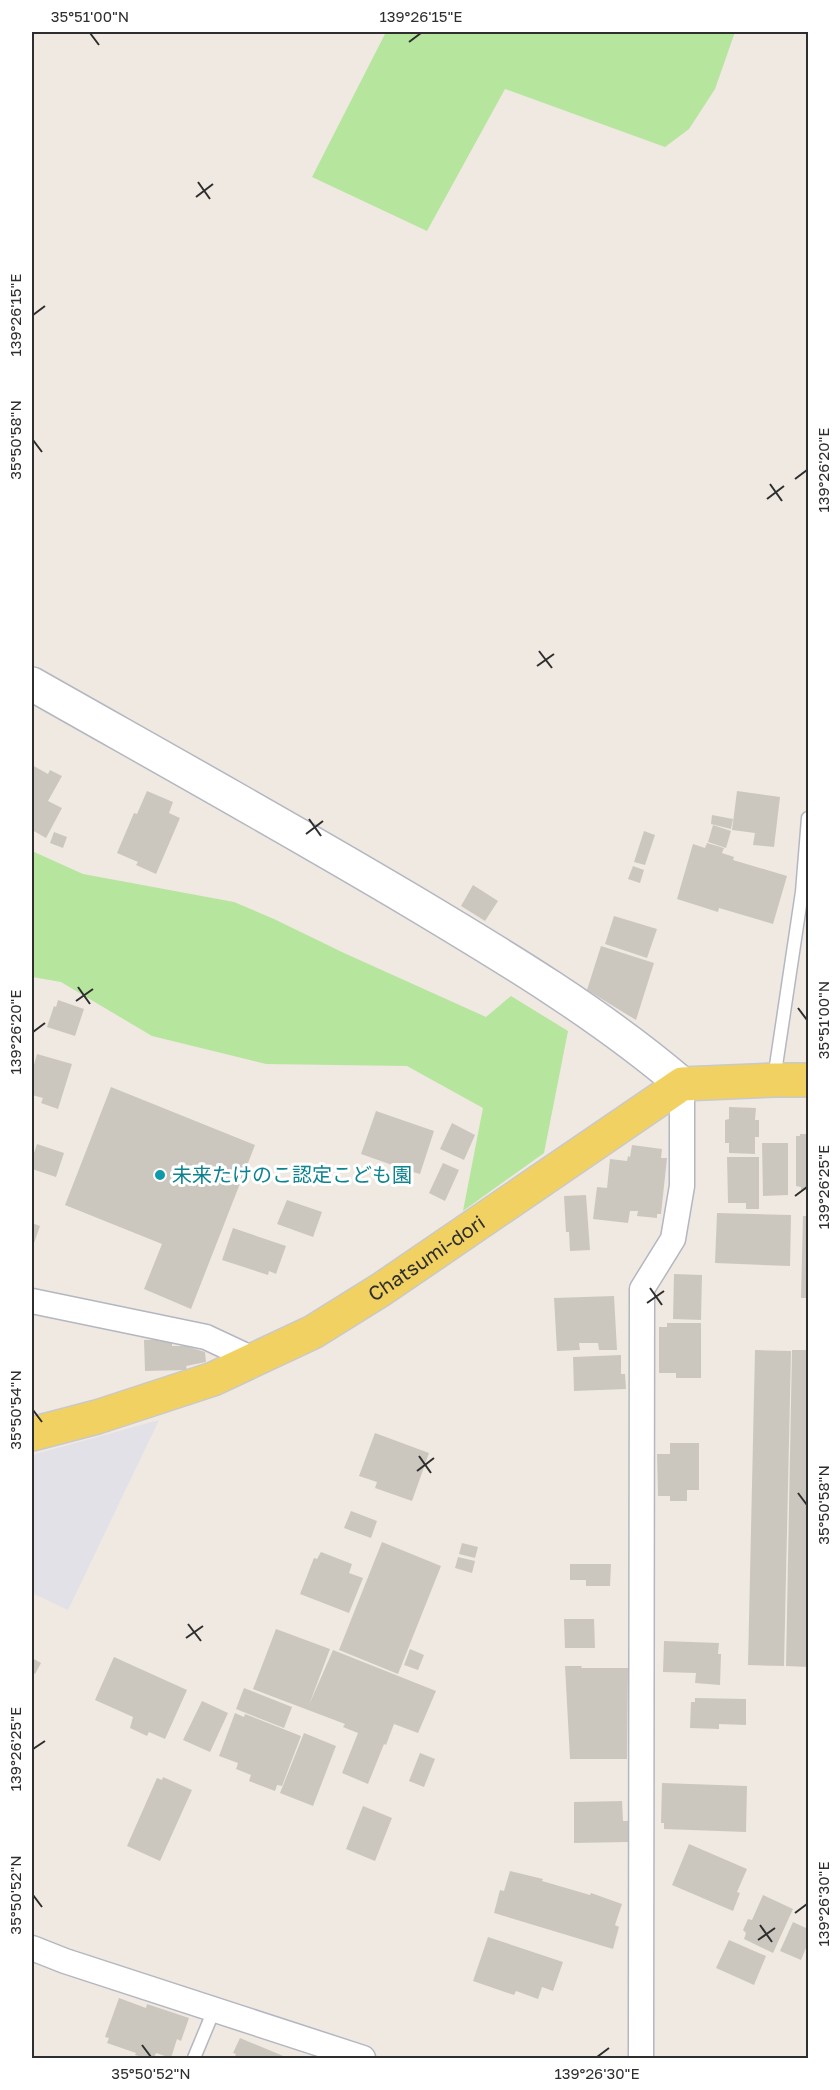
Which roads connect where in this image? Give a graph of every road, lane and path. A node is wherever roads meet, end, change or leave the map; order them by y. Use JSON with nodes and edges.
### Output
{"nodes":[{"id":1,"x":32,"y":684,"type":"edge"},
{"id":2,"x":808,"y":818,"type":"edge"},
{"id":3,"x":774,"y":1080,"type":"junction"},
{"id":4,"x":808,"y":1080,"type":"edge"},
{"id":5,"x":682,"y":1084,"type":"junction"},
{"id":6,"x":32,"y":1301,"type":"edge"},
{"id":7,"x":255,"y":1360,"type":"junction"},
{"id":8,"x":32,"y":1434,"type":"edge"},
{"id":9,"x":32,"y":1948,"type":"edge"},
{"id":10,"x":214,"y":2010,"type":"junction"},
{"id":11,"x":194,"y":2058,"type":"edge"},
{"id":12,"x":363,"y":2058,"type":"edge"},
{"id":13,"x":641,"y":2058,"type":"edge"}],
"edges":[{"from":1,"to":5,"type":"street"},
{"from":2,"to":3,"type":"lane"},
{"from":3,"to":4,"type":"main road"},
{"from":3,"to":5,"type":"main road"},
{"from":5,"to":7,"type":"main road","name":"Chatsumi-dori"},
{"from":5,"to":13,"type":"street"},
{"from":6,"to":7,"type":"street"},
{"from":7,"to":8,"type":"main road","name":"Chatsumi-dori"},
{"from":9,"to":10,"type":"street"},
{"from":10,"to":11,"type":"lane"},
{"from":10,"to":12,"type":"street"}]}
